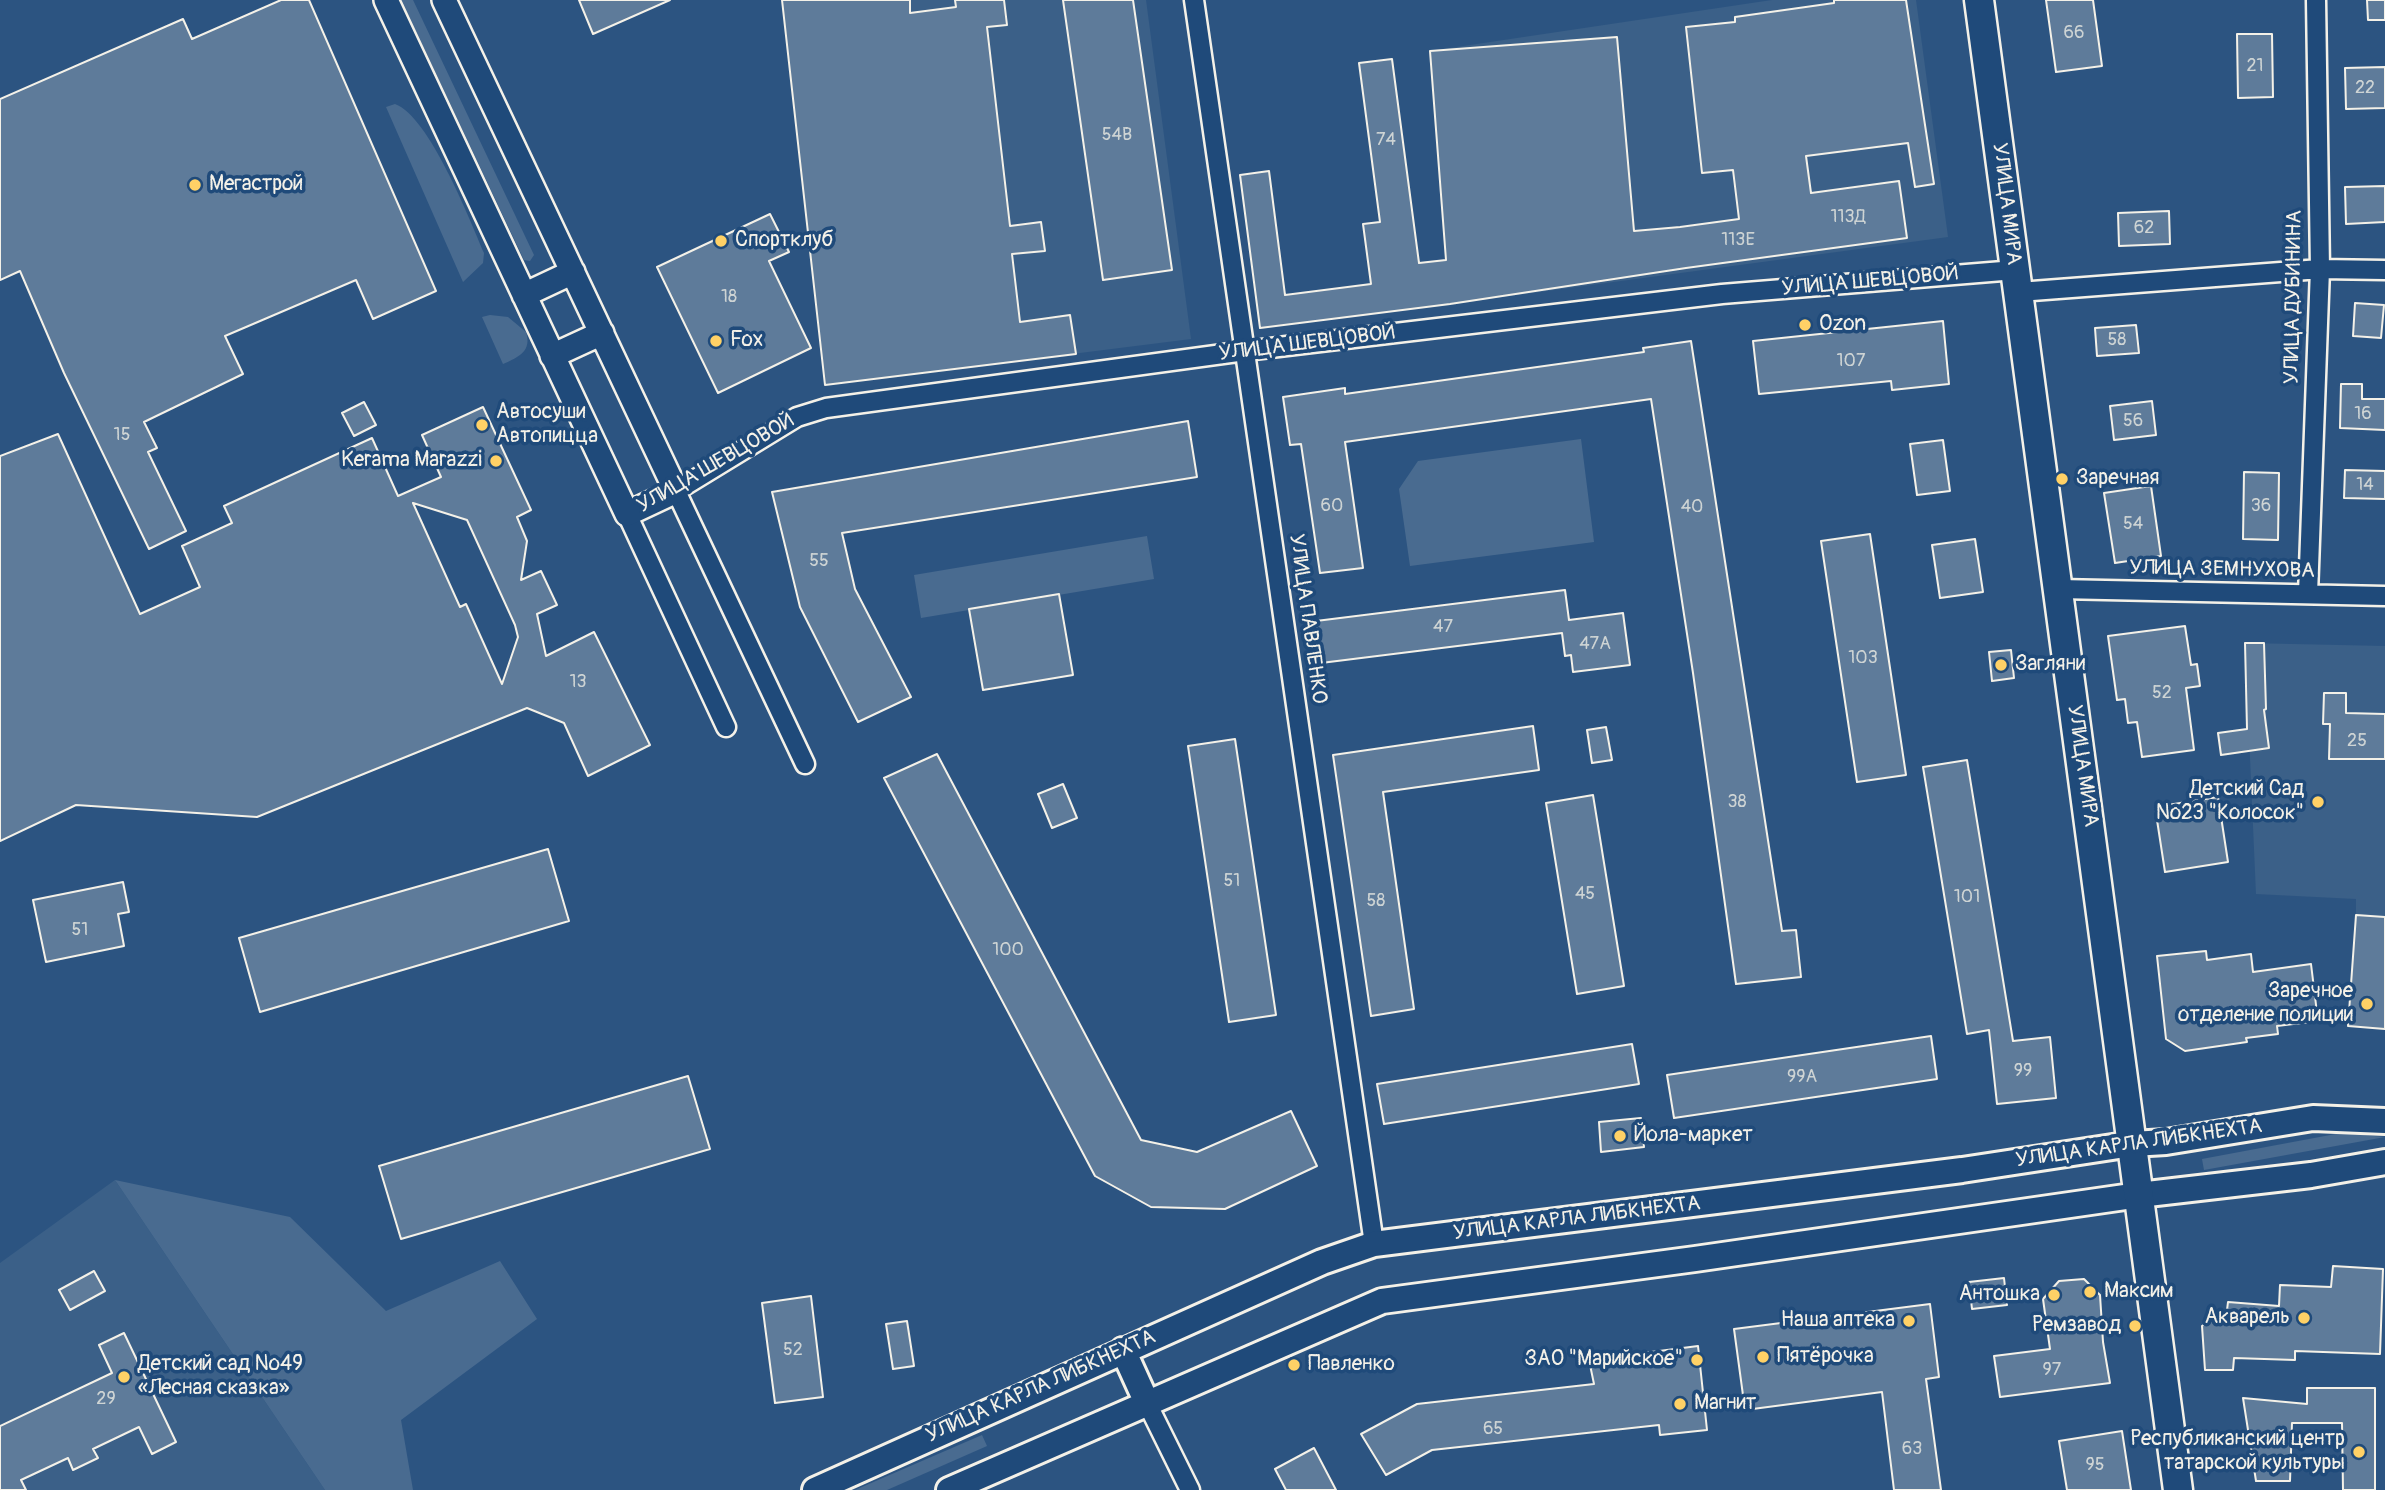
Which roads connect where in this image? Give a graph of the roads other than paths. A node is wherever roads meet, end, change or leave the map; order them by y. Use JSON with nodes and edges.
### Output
{"nodes":[{"id":1,"x":386,"y":0,"type":"edge"},
{"id":2,"x":443,"y":0,"type":"edge"},
{"id":3,"x":1195,"y":0,"type":"edge"},
{"id":4,"x":1979,"y":0,"type":"edge"},
{"id":5,"x":2316,"y":0,"type":"edge"},
{"id":6,"x":2320,"y":269,"type":"junction"},
{"id":7,"x":2385,"y":270,"type":"edge"},
{"id":8,"x":573,"y":272,"type":"junction"},
{"id":9,"x":2017,"y":281,"type":"junction"},
{"id":10,"x":524,"y":295,"type":"junction"},
{"id":11,"x":602,"y":333,"type":"junction"},
{"id":12,"x":1245,"y":351,"type":"junction"},
{"id":13,"x":552,"y":356,"type":"junction"},
{"id":14,"x":677,"y":491,"type":"junction"},
{"id":15,"x":627,"y":514,"type":"junction"},
{"id":16,"x":2059,"y":590,"type":"junction"},
{"id":17,"x":2308,"y":594,"type":"junction"},
{"id":18,"x":2385,"y":596,"type":"edge"},
{"id":19,"x":726,"y":727,"type":"dead end"},
{"id":20,"x":805,"y":764,"type":"dead end"},
{"id":21,"x":2385,"y":1121,"type":"edge"},
{"id":22,"x":2132,"y":1144,"type":"junction"},
{"id":23,"x":2385,"y":1162,"type":"edge"},
{"id":24,"x":2139,"y":1195,"type":"junction"},
{"id":25,"x":1374,"y":1244,"type":"junction"},
{"id":26,"x":1123,"y":1350,"type":"junction"},
{"id":27,"x":1147,"y":1403,"type":"junction"},
{"id":28,"x":815,"y":1490,"type":"edge"},
{"id":29,"x":949,"y":1490,"type":"edge"},
{"id":30,"x":1190,"y":1490,"type":"edge"},
{"id":31,"x":2178,"y":1490,"type":"edge"}],
"edges":[{"from":1,"to":10,"type":"street"},
{"from":2,"to":8,"type":"street"},
{"from":3,"to":12,"type":"street","name":"УЛИЦА ПАВЛЕНКО"},
{"from":4,"to":9,"type":"main road","name":"УЛИЦА МИРА"},
{"from":5,"to":6,"type":"street","name":"УЛИЦА ДУБИНИНА"},
{"from":6,"to":7,"type":"street","name":"УЛИЦА ШЕВЦОВОЙ"},
{"from":6,"to":9,"type":"street","name":"УЛИЦА ШЕВЦОВОЙ"},
{"from":6,"to":17,"type":"street","name":"УЛИЦА ДУБИНИНА"},
{"from":8,"to":10,"type":"street"},
{"from":8,"to":11,"type":"street"},
{"from":9,"to":12,"type":"street","name":"УЛИЦА ШЕВЦОВОЙ"},
{"from":9,"to":16,"type":"main road","name":"УЛИЦА МИРА"},
{"from":10,"to":13,"type":"street"},
{"from":11,"to":13,"type":"street"},
{"from":11,"to":14,"type":"street"},
{"from":12,"to":14,"type":"street","name":"УЛИЦА ШЕВЦОВОЙ"},
{"from":12,"to":25,"type":"street","name":"УЛИЦА ПАВЛЕНКО"},
{"from":13,"to":15,"type":"street"},
{"from":14,"to":15,"type":"street","name":"УЛИЦА ШЕВЦОВОЙ"},
{"from":14,"to":20,"type":"street"},
{"from":15,"to":19,"type":"street"},
{"from":16,"to":17,"type":"street","name":"УЛИЦА ЗЕМНУХОВА"},
{"from":16,"to":22,"type":"main road","name":"УЛИЦА МИРА"},
{"from":17,"to":18,"type":"street","name":"УЛИЦА ЗЕМНУХОВА"},
{"from":21,"to":22,"type":"main road","name":"УЛИЦА КАРЛА ЛИБКНЕХТА"},
{"from":22,"to":24,"type":"main road","name":"УЛИЦА МИРА"},
{"from":22,"to":25,"type":"main road","name":"УЛИЦА КАРЛА ЛИБКНЕХТА"},
{"from":23,"to":24,"type":"main road"},
{"from":24,"to":27,"type":"main road"},
{"from":24,"to":31,"type":"main road","name":"УЛИЦА МИРА"},
{"from":25,"to":26,"type":"main road","name":"УЛИЦА КАРЛА ЛИБКНЕХТА"},
{"from":26,"to":27,"type":"main road"},
{"from":26,"to":28,"type":"main road","name":"УЛИЦА КАРЛА ЛИБКНЕХТА"},
{"from":27,"to":29,"type":"main road"},
{"from":27,"to":30,"type":"street"}]}
